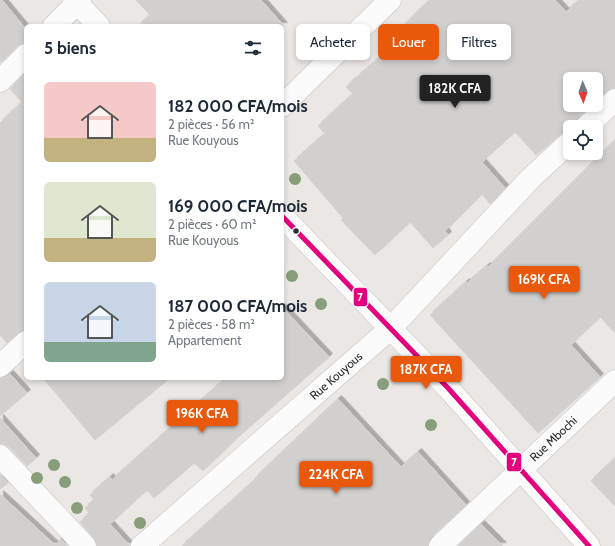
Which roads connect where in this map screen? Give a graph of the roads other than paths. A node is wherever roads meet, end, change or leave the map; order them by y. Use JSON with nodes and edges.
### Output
{"nodes":[{"id":1,"x":390,"y":0,"type":"edge"},
{"id":2,"x":77,"y":1,"type":"edge"},
{"id":3,"x":56,"y":24,"type":"edge"},
{"id":4,"x":97,"y":24,"type":"edge"},
{"id":5,"x":24,"y":56,"type":"edge"},
{"id":6,"x":0,"y":81,"type":"edge"},
{"id":7,"x":615,"y":100,"type":"edge"},
{"id":8,"x":284,"y":104,"type":"edge"},
{"id":9,"x":594,"y":120,"type":"edge"},
{"id":10,"x":563,"y":148,"type":"edge"},
{"id":11,"x":284,"y":218,"type":"edge"},
{"id":12,"x":391,"y":328,"type":"junction"},
{"id":13,"x":24,"y":344,"type":"edge"},
{"id":14,"x":0,"y":366,"type":"edge"},
{"id":15,"x":615,"y":381,"type":"edge"},
{"id":16,"x":0,"y":456,"type":"edge"},
{"id":17,"x":521,"y":469,"type":"junction"},
{"id":18,"x":85,"y":546,"type":"edge"},
{"id":19,"x":142,"y":546,"type":"edge"},
{"id":20,"x":440,"y":546,"type":"edge"},
{"id":21,"x":589,"y":546,"type":"edge"}],
"edges":[{"from":1,"to":8,"type":"street"},
{"from":2,"to":3,"type":"street"},
{"from":2,"to":4,"type":"street"},
{"from":5,"to":6,"type":"street"},
{"from":7,"to":9,"type":"street"},
{"from":10,"to":12,"type":"street","name":"Rue Kouyous"},
{"from":11,"to":12,"type":"street"},
{"from":12,"to":17,"type":"street"},
{"from":12,"to":19,"type":"street","name":"Rue Kouyous"},
{"from":13,"to":14,"type":"street"},
{"from":15,"to":17,"type":"street","name":"Rue Mbochi"},
{"from":16,"to":18,"type":"street"},
{"from":17,"to":20,"type":"street","name":"Rue Mbochi"},
{"from":17,"to":21,"type":"street"}]}
